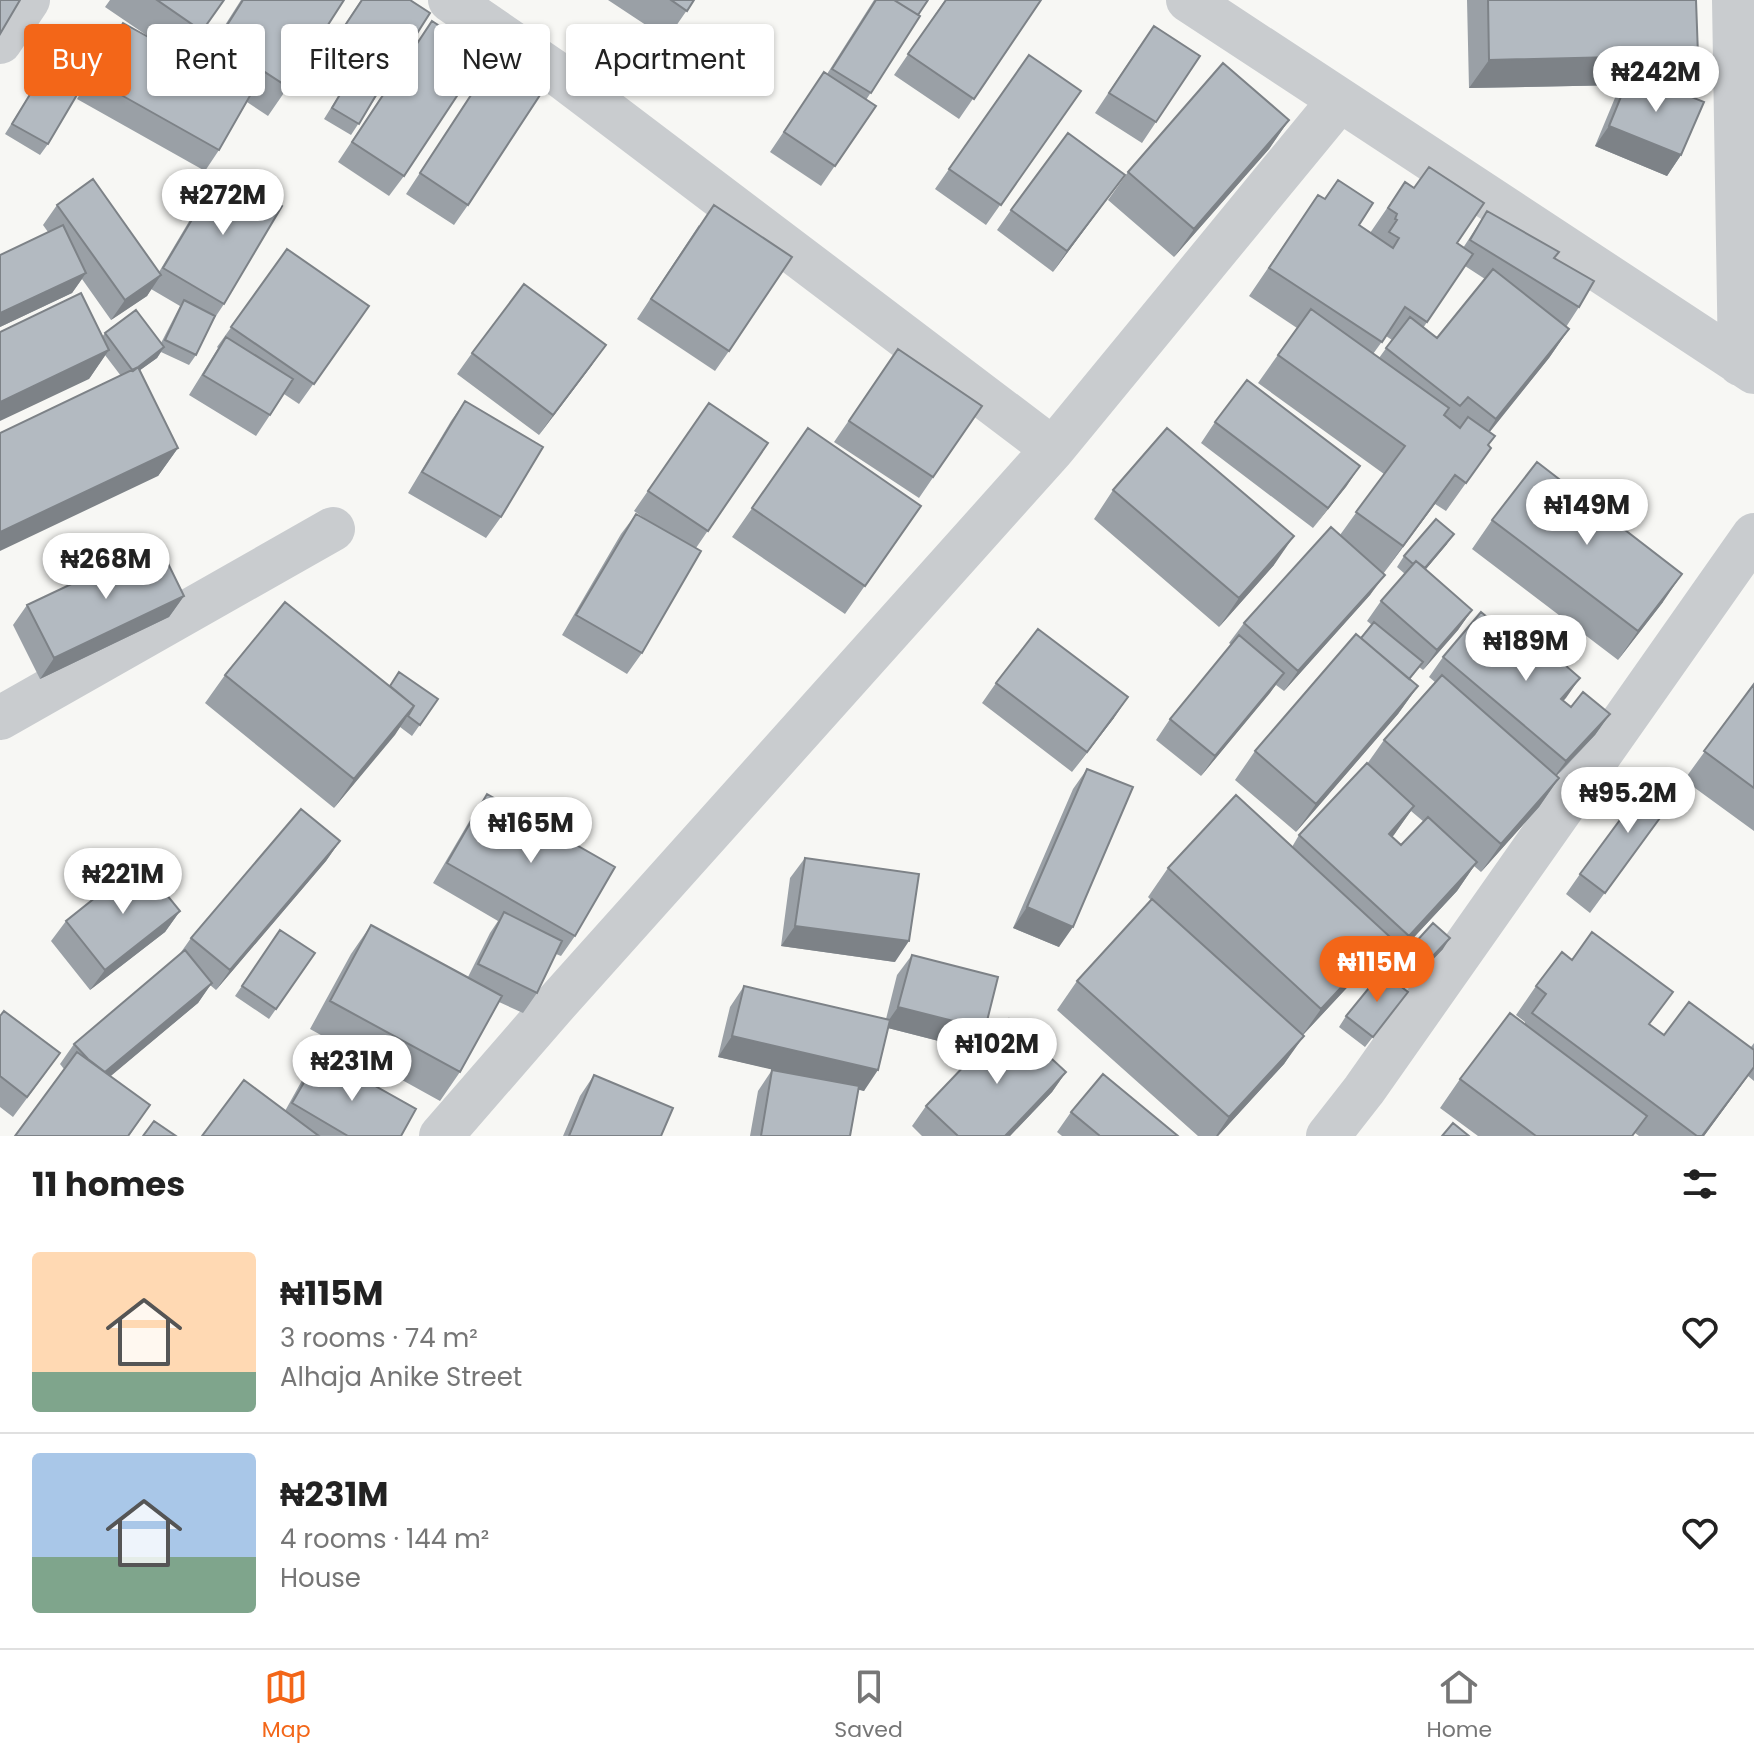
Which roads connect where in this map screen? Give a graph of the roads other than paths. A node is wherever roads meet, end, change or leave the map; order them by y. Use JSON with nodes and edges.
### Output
{"nodes":[{"id":1,"x":28,"y":0,"type":"edge"},
{"id":2,"x":450,"y":0,"type":"edge"},
{"id":3,"x":1188,"y":0,"type":"edge"},
{"id":4,"x":1734,"y":0,"type":"edge"},
{"id":5,"x":0,"y":42,"type":"edge"},
{"id":6,"x":1339,"y":101,"type":"junction"},
{"id":7,"x":1747,"y":368,"type":"edge"},
{"id":8,"x":1053,"y":449,"type":"junction"},
{"id":9,"x":333,"y":529,"type":"dead end"},
{"id":10,"x":1754,"y":535,"type":"edge"},
{"id":11,"x":0,"y":718,"type":"edge"},
{"id":12,"x":441,"y":1136,"type":"edge"},
{"id":13,"x":1328,"y":1136,"type":"edge"}],
"edges":[{"from":1,"to":5,"type":"street"},
{"from":2,"to":8,"type":"street"},
{"from":3,"to":6,"type":"street"},
{"from":4,"to":7,"type":"street"},
{"from":6,"to":7,"type":"street"},
{"from":6,"to":8,"type":"street"},
{"from":8,"to":12,"type":"street"},
{"from":9,"to":11,"type":"street"},
{"from":10,"to":13,"type":"street"}]}
